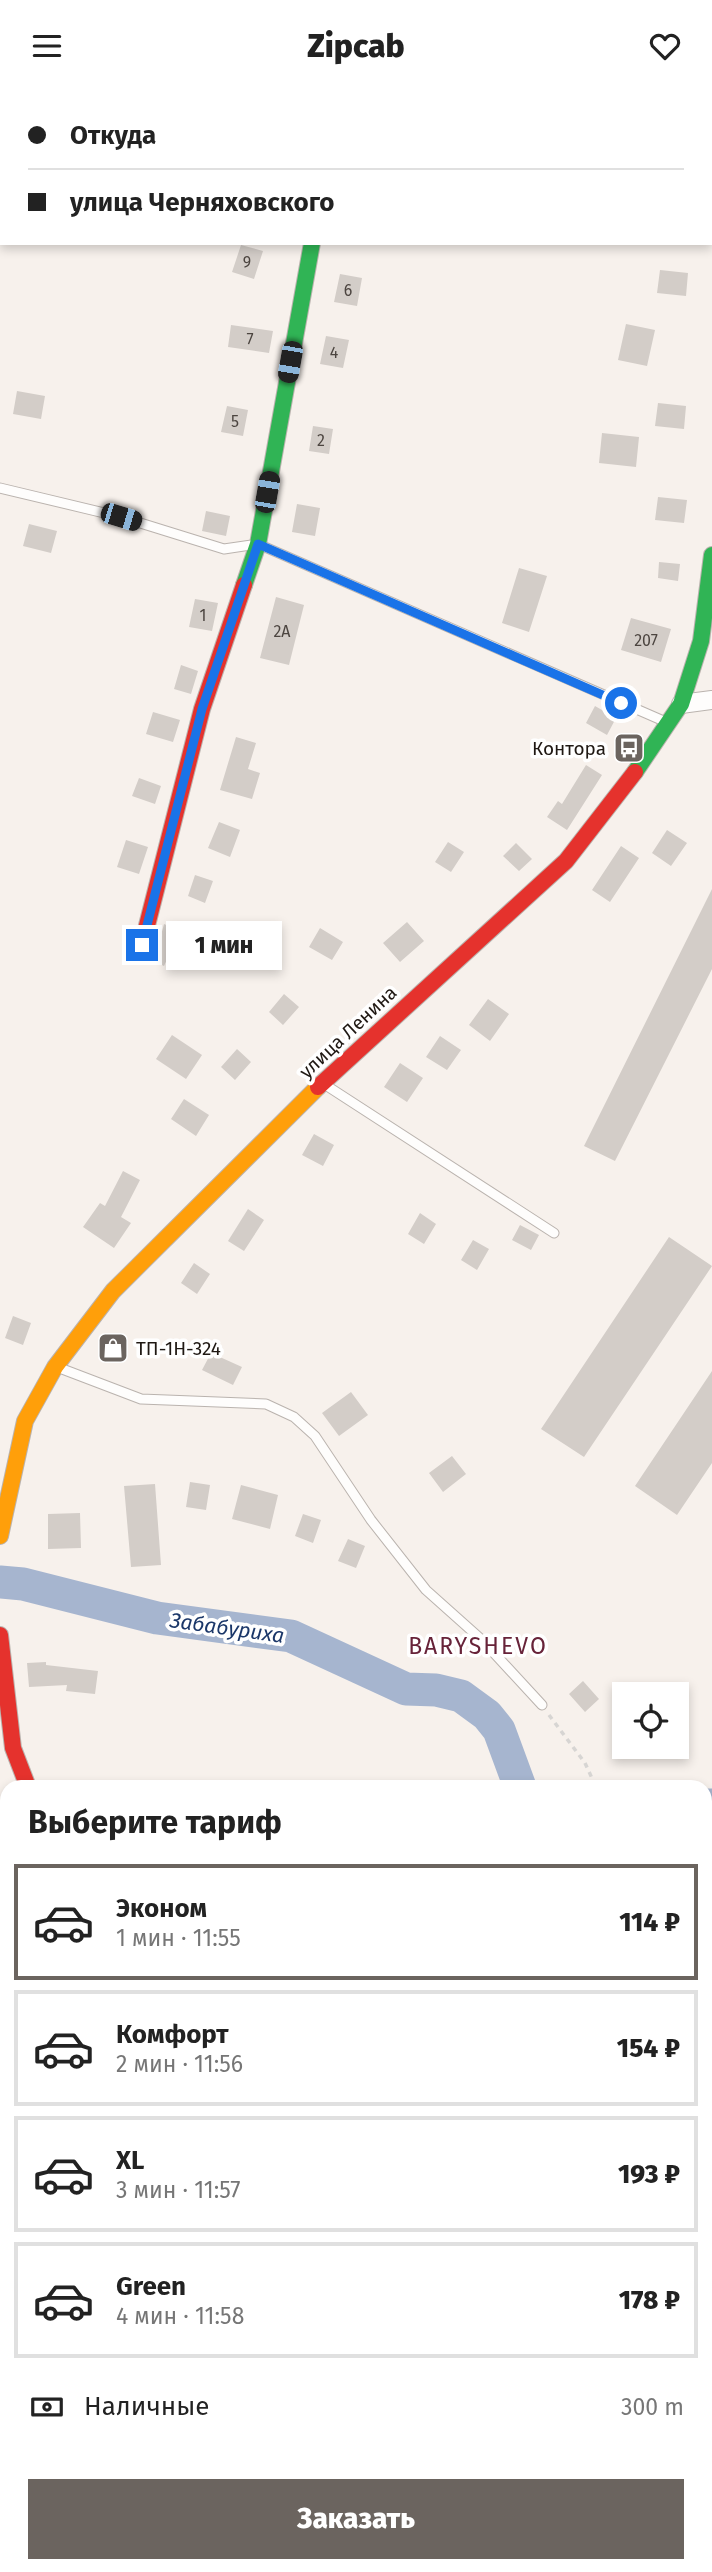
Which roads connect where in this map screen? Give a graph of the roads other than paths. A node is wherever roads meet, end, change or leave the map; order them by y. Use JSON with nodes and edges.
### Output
{"nodes":[{"id":1,"x":312,"y":245,"type":"edge"},
{"id":2,"x":0,"y":488,"type":"edge"},
{"id":3,"x":258,"y":544,"type":"junction"},
{"id":4,"x":712,"y":555,"type":"edge"},
{"id":5,"x":712,"y":700,"type":"edge"},
{"id":6,"x":681,"y":704,"type":"junction"},
{"id":7,"x":668,"y":723,"type":"junction"},
{"id":8,"x":142,"y":945,"type":"dead end"},
{"id":9,"x":323,"y":1083,"type":"junction"},
{"id":10,"x":554,"y":1233,"type":"dead end"},
{"id":11,"x":55,"y":1367,"type":"junction"},
{"id":12,"x":0,"y":1536,"type":"edge"},
{"id":13,"x":0,"y":1635,"type":"edge"},
{"id":14,"x":542,"y":1705,"type":"road end"},
{"id":15,"x":25,"y":1780,"type":"edge"}],
"edges":[{"from":1,"to":3,"type":"main road"},
{"from":2,"to":3,"type":"lane"},
{"from":3,"to":7,"type":"lane"},
{"from":3,"to":8,"type":"main road"},
{"from":4,"to":6,"type":"main road","name":"улица Ленина"},
{"from":5,"to":6,"type":"street"},
{"from":6,"to":7,"type":"main road","name":"улица Ленина"},
{"from":7,"to":9,"type":"main road","name":"улица Ленина"},
{"from":9,"to":10,"type":"lane"},
{"from":9,"to":11,"type":"main road","name":"улица Ленина"},
{"from":11,"to":12,"type":"main road","name":"улица Ленина"},
{"from":11,"to":14,"type":"lane"},
{"from":13,"to":15,"type":"main road"}]}
